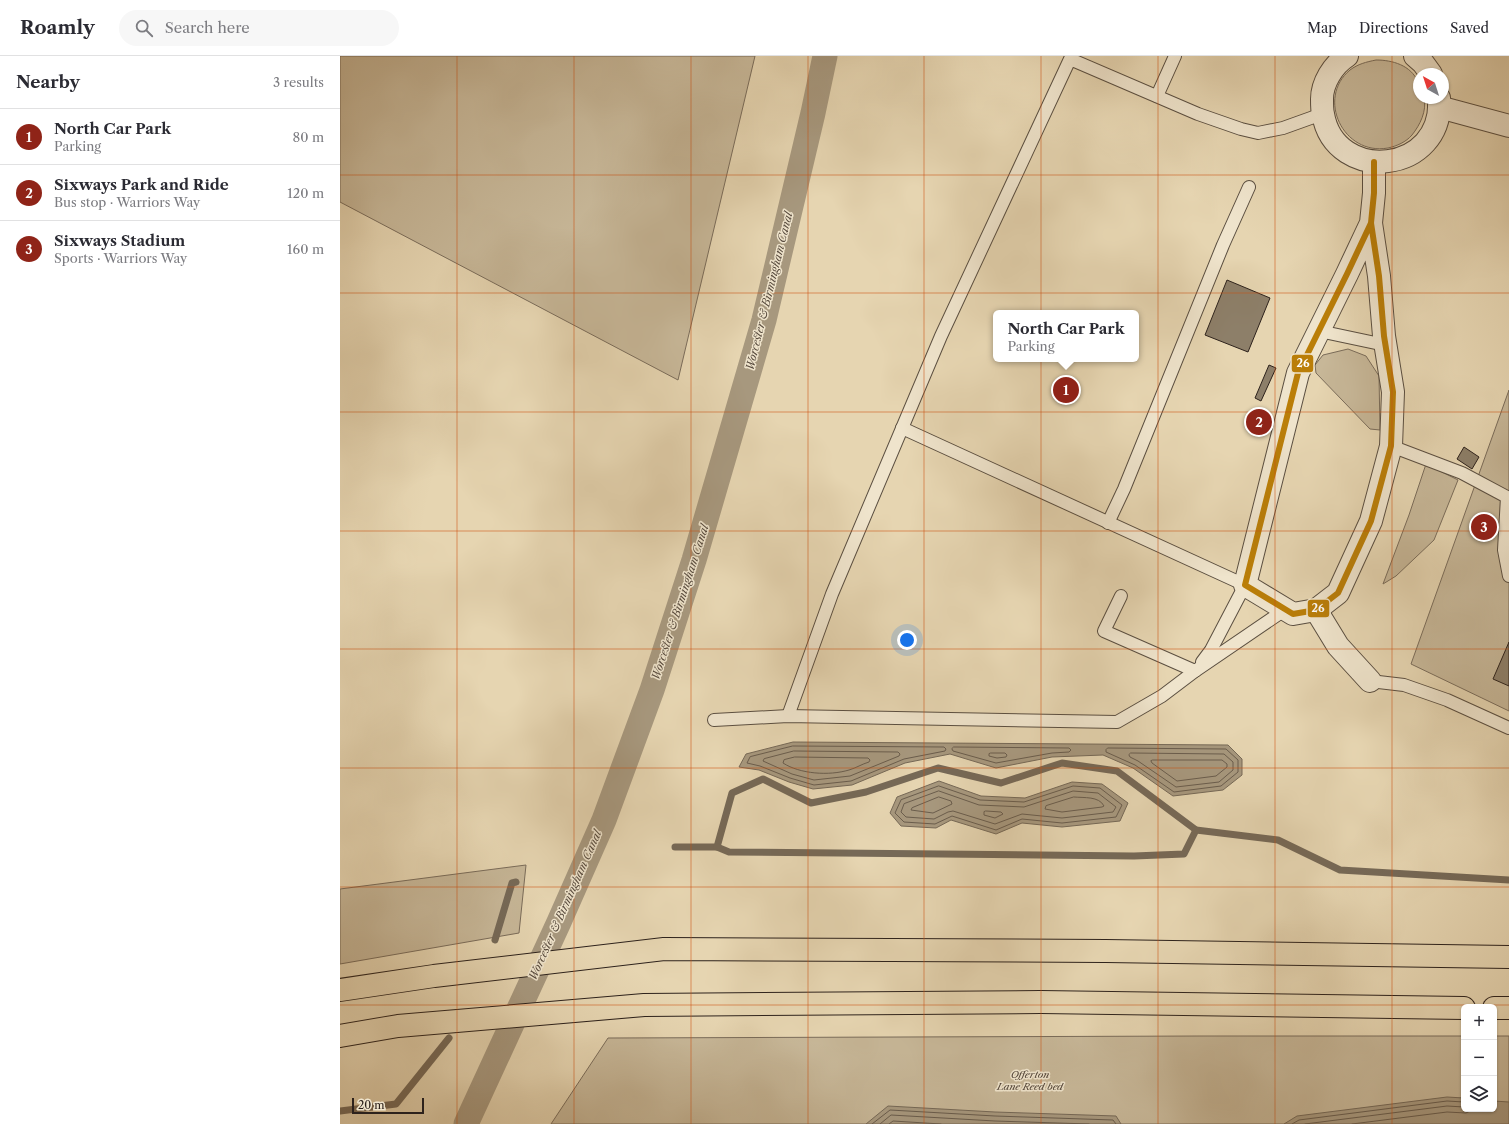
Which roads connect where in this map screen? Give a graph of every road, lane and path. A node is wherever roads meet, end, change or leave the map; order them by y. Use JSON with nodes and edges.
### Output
{"nodes":[{"id":1,"x":1175,"y":56,"type":"edge"},
{"id":2,"x":1347,"y":56,"type":"edge"},
{"id":3,"x":1415,"y":56,"type":"edge"},
{"id":4,"x":1427,"y":68,"type":"edge"},
{"id":5,"x":1157,"y":96,"type":"junction"},
{"id":6,"x":1439,"y":104,"type":"edge"},
{"id":7,"x":1445,"y":104,"type":"edge"},
{"id":8,"x":1322,"y":114,"type":"junction"},
{"id":9,"x":1509,"y":126,"type":"edge"},
{"id":10,"x":1374,"y":162,"type":"junction"},
{"id":11,"x":1249,"y":187,"type":"dead end"},
{"id":12,"x":1371,"y":223,"type":"junction"},
{"id":13,"x":1319,"y":331,"type":"junction"},
{"id":14,"x":1385,"y":345,"type":"junction"},
{"id":15,"x":902,"y":428,"type":"junction"},
{"id":16,"x":1392,"y":446,"type":"junction"},
{"id":17,"x":1508,"y":495,"type":"edge"},
{"id":18,"x":1108,"y":523,"type":"junction"},
{"id":19,"x":1509,"y":576,"type":"edge"},
{"id":20,"x":1245,"y":584,"type":"junction"},
{"id":21,"x":1121,"y":596,"type":"dead end"},
{"id":22,"x":1286,"y":609,"type":"junction"},
{"id":23,"x":1316,"y":610,"type":"junction"},
{"id":24,"x":1195,"y":671,"type":"junction"},
{"id":25,"x":1370,"y":681,"type":"joint"},
{"id":26,"x":788,"y":716,"type":"junction"},
{"id":27,"x":714,"y":720,"type":"dead end"},
{"id":28,"x":1509,"y":728,"type":"edge"},
{"id":29,"x":1509,"y":957,"type":"edge"},
{"id":30,"x":340,"y":990,"type":"edge"},
{"id":31,"x":1461,"y":1008,"type":"edge"},
{"id":32,"x":1497,"y":1008,"type":"edge"},
{"id":33,"x":1509,"y":1008,"type":"edge"},
{"id":34,"x":340,"y":1036,"type":"edge"}],
"edges":[{"from":1,"to":5,"type":"lane"},
{"from":2,"to":8,"type":"street"},
{"from":3,"to":4,"type":"street"},
{"from":5,"to":8,"type":"lane"},
{"from":5,"to":15,"type":"lane"},
{"from":6,"to":10,"type":"street"},
{"from":7,"to":9,"type":"street"},
{"from":8,"to":10,"type":"street"},
{"from":10,"to":12,"type":"street"},
{"from":11,"to":18,"type":"lane"},
{"from":12,"to":13,"type":"street"},
{"from":12,"to":14,"type":"street"},
{"from":13,"to":14,"type":"lane"},
{"from":13,"to":20,"type":"street"},
{"from":14,"to":16,"type":"street"},
{"from":15,"to":18,"type":"lane"},
{"from":15,"to":26,"type":"lane"},
{"from":16,"to":17,"type":"lane"},
{"from":16,"to":23,"type":"street"},
{"from":17,"to":19,"type":"lane"},
{"from":18,"to":20,"type":"lane"},
{"from":20,"to":22,"type":"street"},
{"from":20,"to":24,"type":"lane"},
{"from":21,"to":24,"type":"lane"},
{"from":22,"to":23,"type":"street"},
{"from":22,"to":24,"type":"lane"},
{"from":23,"to":25,"type":"street"},
{"from":24,"to":26,"type":"lane"},
{"from":25,"to":28,"type":"lane"},
{"from":26,"to":27,"type":"lane"},
{"from":29,"to":30,"type":"highway"},
{"from":31,"to":34,"type":"highway"},
{"from":32,"to":33,"type":"highway"}]}
